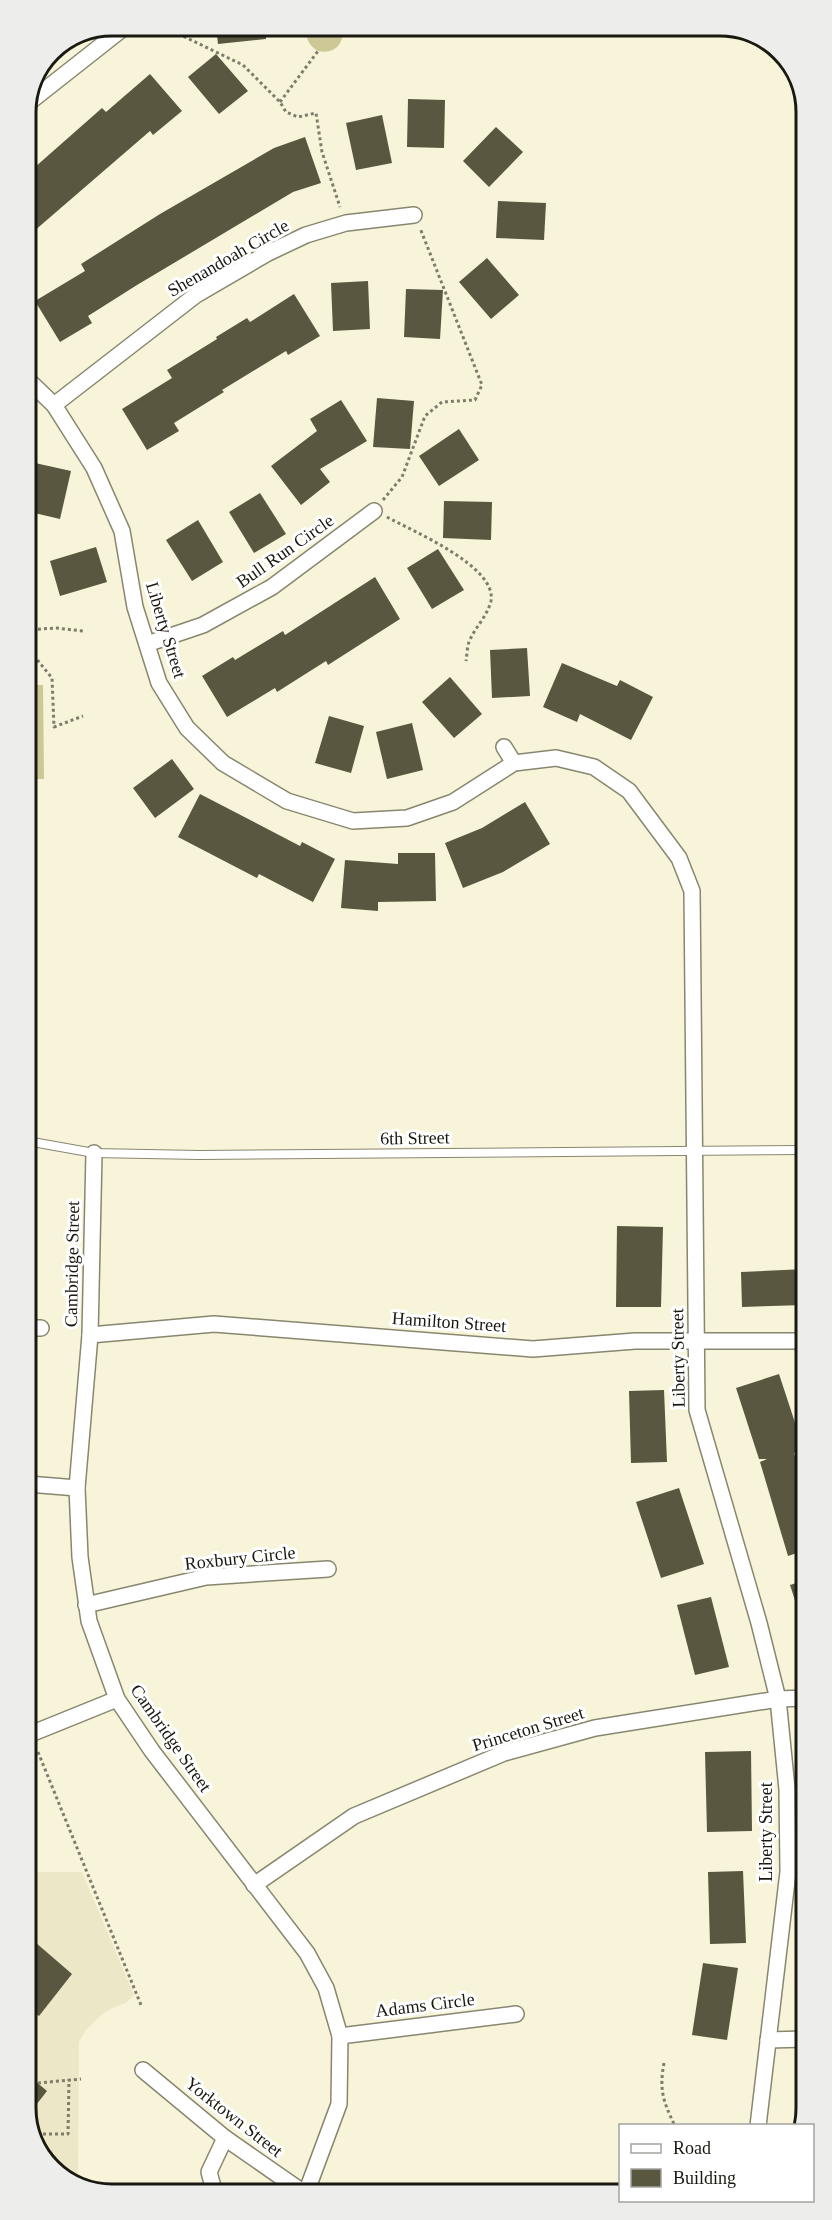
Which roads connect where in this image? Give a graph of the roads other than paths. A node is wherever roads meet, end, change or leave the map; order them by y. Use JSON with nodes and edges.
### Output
{"nodes":[{"id":1,"x":113,"y":36,"type":"edge"},
{"id":2,"x":38,"y":95,"type":"edge"},
{"id":3,"x":414,"y":215,"type":"road end"},
{"id":4,"x":36,"y":388,"type":"edge"},
{"id":5,"x":54,"y":405,"type":"junction"},
{"id":6,"x":374,"y":511,"type":"road end"},
{"id":7,"x":147,"y":644,"type":"junction"},
{"id":8,"x":504,"y":747,"type":"dead end"},
{"id":9,"x":514,"y":763,"type":"junction"},
{"id":10,"x":36,"y":1143,"type":"edge"},
{"id":11,"x":796,"y":1150,"type":"edge"},
{"id":12,"x":695,"y":1151,"type":"junction"},
{"id":13,"x":94,"y":1153,"type":"junction"},
{"id":14,"x":90,"y":1335,"type":"junction"},
{"id":15,"x":696,"y":1341,"type":"junction"},
{"id":16,"x":796,"y":1341,"type":"edge"},
{"id":17,"x":36,"y":1485,"type":"edge"},
{"id":18,"x":77,"y":1488,"type":"junction"},
{"id":19,"x":328,"y":1569,"type":"dead end"},
{"id":20,"x":86,"y":1605,"type":"junction"},
{"id":21,"x":796,"y":1698,"type":"edge"},
{"id":22,"x":117,"y":1699,"type":"junction"},
{"id":23,"x":778,"y":1699,"type":"junction"},
{"id":24,"x":36,"y":1732,"type":"edge"},
{"id":25,"x":254,"y":1885,"type":"junction"},
{"id":26,"x":516,"y":2014,"type":"dead end"},
{"id":27,"x":340,"y":2036,"type":"junction"},
{"id":28,"x":796,"y":2039,"type":"edge"},
{"id":29,"x":768,"y":2040,"type":"junction"},
{"id":30,"x":143,"y":2070,"type":"dead end"},
{"id":31,"x":758,"y":2124,"type":"edge"},
{"id":32,"x":225,"y":2138,"type":"junction"},
{"id":33,"x":212,"y":2184,"type":"edge"},
{"id":34,"x":292,"y":2184,"type":"edge"},
{"id":35,"x":308,"y":2184,"type":"edge"}],
"edges":[{"from":1,"to":2,"type":"street"},
{"from":3,"to":5,"type":"street","name":"Shenandoah Circle"},
{"from":4,"to":5,"type":"street","name":"Liberty Street"},
{"from":5,"to":7,"type":"street","name":"Liberty Street"},
{"from":6,"to":7,"type":"street","name":"Bull Run Circle"},
{"from":7,"to":9,"type":"street","name":"Liberty Street"},
{"from":8,"to":9,"type":"street"},
{"from":9,"to":12,"type":"street","name":"Liberty Street"},
{"from":10,"to":13,"type":"lane","name":"6th Street"},
{"from":11,"to":12,"type":"lane","name":"6th Street"},
{"from":12,"to":13,"type":"lane","name":"6th Street"},
{"from":12,"to":15,"type":"street","name":"Liberty Street"},
{"from":13,"to":14,"type":"street","name":"Cambridge Street"},
{"from":14,"to":15,"type":"street","name":"Hamilton Street"},
{"from":14,"to":18,"type":"street","name":"Cambridge Street"},
{"from":15,"to":16,"type":"street","name":"Hamilton Street"},
{"from":15,"to":23,"type":"street","name":"Liberty Street"},
{"from":17,"to":18,"type":"street"},
{"from":18,"to":20,"type":"street","name":"Cambridge Street"},
{"from":19,"to":20,"type":"street","name":"Roxbury Circle"},
{"from":20,"to":22,"type":"street","name":"Cambridge Street"},
{"from":21,"to":23,"type":"street","name":"Princeton Street"},
{"from":22,"to":24,"type":"street"},
{"from":22,"to":25,"type":"street","name":"Cambridge Street"},
{"from":23,"to":25,"type":"street","name":"Princeton Street"},
{"from":23,"to":29,"type":"street","name":"Liberty Street"},
{"from":25,"to":27,"type":"street","name":"Cambridge Street"},
{"from":26,"to":27,"type":"street","name":"Adams Circle"},
{"from":27,"to":35,"type":"street","name":"Cambridge Street"},
{"from":28,"to":29,"type":"street"},
{"from":29,"to":31,"type":"street","name":"Liberty Street"},
{"from":30,"to":32,"type":"street","name":"Yorktown Street"},
{"from":32,"to":33,"type":"street"},
{"from":32,"to":34,"type":"street","name":"Yorktown Street"}]}
